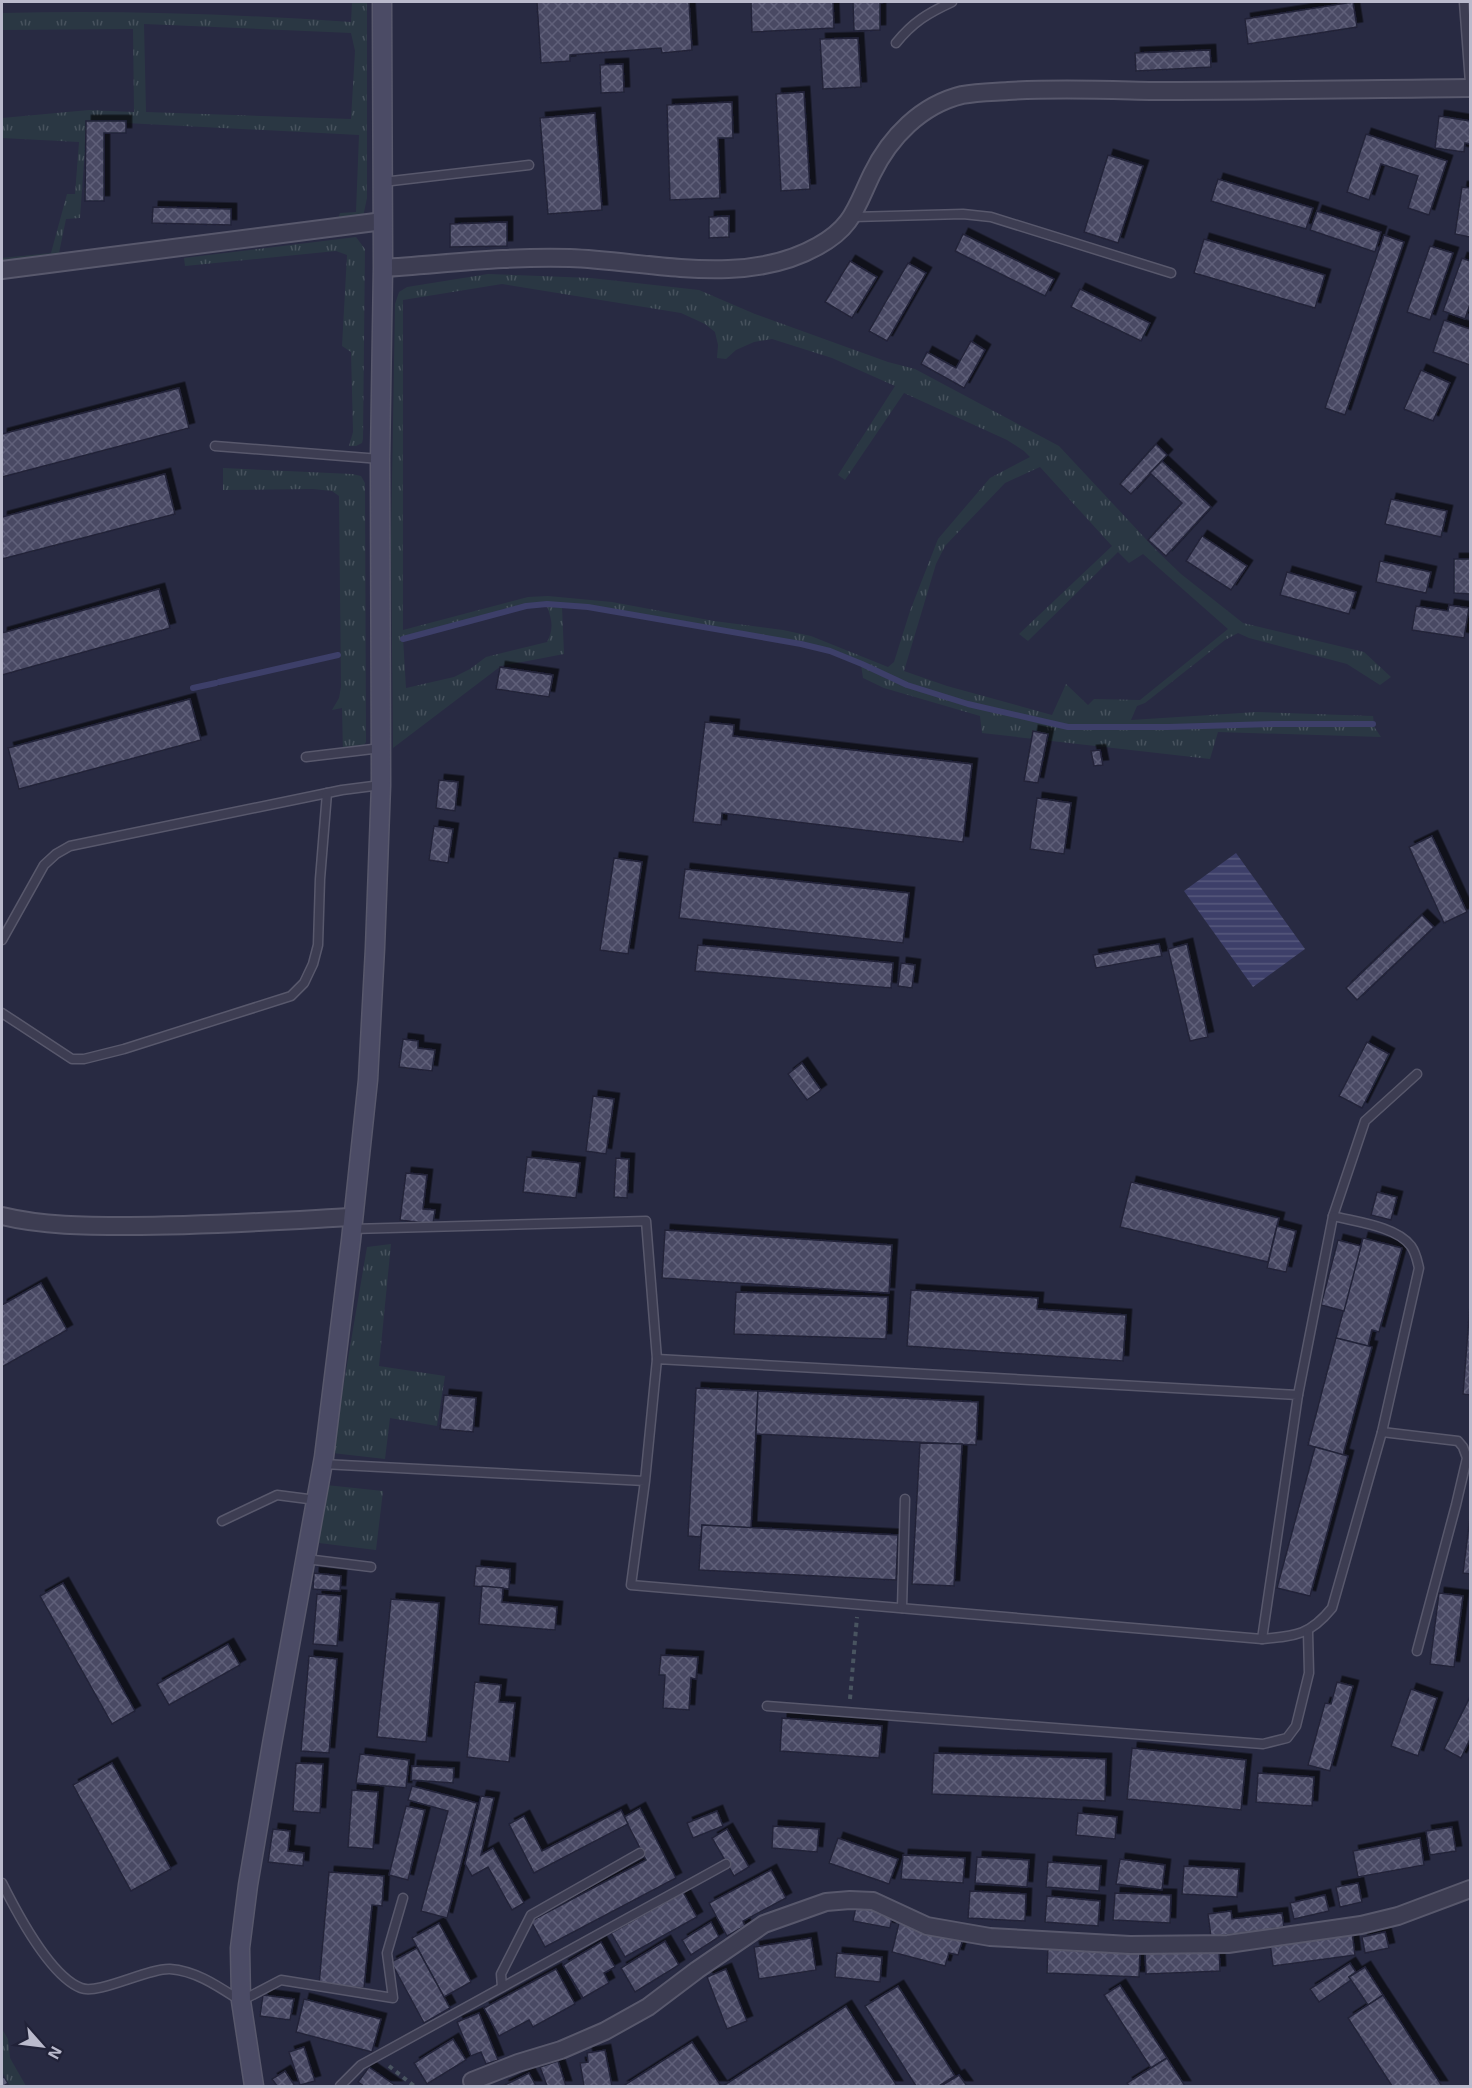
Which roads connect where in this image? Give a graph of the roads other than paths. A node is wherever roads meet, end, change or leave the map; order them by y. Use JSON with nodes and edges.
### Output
{"nodes":[{"id":1,"x":382,"y":2,"type":"edge"},
{"id":2,"x":952,"y":2,"type":"edge"},
{"id":3,"x":1464,"y":2,"type":"edge"},
{"id":4,"x":896,"y":44,"type":"dead end"},
{"id":5,"x":1470,"y":85,"type":"edge"},
{"id":6,"x":529,"y":165,"type":"dead end"},
{"id":7,"x":383,"y":182,"type":"junction"},
{"id":8,"x":853,"y":217,"type":"junction"},
{"id":9,"x":383,"y":221,"type":"junction"},
{"id":10,"x":383,"y":268,"type":"junction"},
{"id":11,"x":2,"y":270,"type":"edge"},
{"id":12,"x":1171,"y":273,"type":"dead end"},
{"id":13,"x":215,"y":446,"type":"dead end"},
{"id":14,"x":380,"y":459,"type":"junction"},
{"id":15,"x":381,"y":748,"type":"junction"},
{"id":16,"x":306,"y":757,"type":"dead end"},
{"id":17,"x":381,"y":785,"type":"junction"},
{"id":18,"x":327,"y":793,"type":"junction"},
{"id":19,"x":2,"y":940,"type":"edge"},
{"id":20,"x":2,"y":1013,"type":"edge"},
{"id":21,"x":1418,"y":1074,"type":"dead end"},
{"id":22,"x":2,"y":1216,"type":"edge"},
{"id":23,"x":1333,"y":1216,"type":"junction"},
{"id":24,"x":352,"y":1223,"type":"junction"},
{"id":25,"x":657,"y":1359,"type":"junction"},
{"id":26,"x":1298,"y":1395,"type":"junction"},
{"id":27,"x":1382,"y":1432,"type":"junction"},
{"id":28,"x":323,"y":1464,"type":"junction"},
{"id":29,"x":645,"y":1481,"type":"junction"},
{"id":30,"x":905,"y":1499,"type":"dead end"},
{"id":31,"x":316,"y":1500,"type":"junction"},
{"id":32,"x":222,"y":1521,"type":"dead end"},
{"id":33,"x":305,"y":1559,"type":"junction"},
{"id":34,"x":370,"y":1567,"type":"dead end"},
{"id":35,"x":902,"y":1608,"type":"junction"},
{"id":36,"x":1308,"y":1632,"type":"junction"},
{"id":37,"x":1262,"y":1639,"type":"junction"},
{"id":38,"x":1417,"y":1651,"type":"dead end"},
{"id":39,"x":767,"y":1706,"type":"dead end"},
{"id":40,"x":640,"y":1853,"type":"dead end"},
{"id":41,"x":726,"y":1864,"type":"dead end"},
{"id":42,"x":2,"y":1883,"type":"edge"},
{"id":43,"x":1470,"y":1889,"type":"edge"},
{"id":44,"x":403,"y":1898,"type":"dead end"},
{"id":45,"x":502,"y":1987,"type":"junction"},
{"id":46,"x":240,"y":2001,"type":"junction"},
{"id":47,"x":472,"y":2081,"type":"dead end"},
{"id":48,"x":254,"y":2086,"type":"edge"},
{"id":49,"x":340,"y":2086,"type":"edge"}],
"edges":[{"from":1,"to":7,"type":"street"},
{"from":2,"to":4,"type":"lane"},
{"from":3,"to":5,"type":"lane"},
{"from":5,"to":8,"type":"street"},
{"from":6,"to":7,"type":"lane"},
{"from":7,"to":9,"type":"street"},
{"from":8,"to":10,"type":"street"},
{"from":8,"to":12,"type":"lane"},
{"from":9,"to":10,"type":"street"},
{"from":9,"to":11,"type":"street"},
{"from":10,"to":14,"type":"street"},
{"from":13,"to":14,"type":"lane"},
{"from":14,"to":15,"type":"street"},
{"from":15,"to":16,"type":"lane"},
{"from":15,"to":17,"type":"street"},
{"from":17,"to":18,"type":"lane"},
{"from":17,"to":24,"type":"street"},
{"from":18,"to":19,"type":"lane"},
{"from":18,"to":20,"type":"lane"},
{"from":21,"to":23,"type":"lane"},
{"from":22,"to":24,"type":"street"},
{"from":23,"to":26,"type":"lane"},
{"from":23,"to":27,"type":"lane"},
{"from":24,"to":25,"type":"lane"},
{"from":24,"to":28,"type":"street"},
{"from":25,"to":26,"type":"lane"},
{"from":25,"to":29,"type":"lane"},
{"from":26,"to":37,"type":"lane"},
{"from":27,"to":36,"type":"lane"},
{"from":27,"to":38,"type":"lane"},
{"from":28,"to":29,"type":"lane"},
{"from":28,"to":31,"type":"street"},
{"from":29,"to":35,"type":"lane"},
{"from":30,"to":35,"type":"lane"},
{"from":31,"to":32,"type":"lane"},
{"from":31,"to":33,"type":"street"},
{"from":33,"to":34,"type":"lane"},
{"from":33,"to":46,"type":"street"},
{"from":35,"to":37,"type":"lane"},
{"from":36,"to":37,"type":"lane"},
{"from":36,"to":39,"type":"lane"},
{"from":40,"to":45,"type":"lane"},
{"from":41,"to":45,"type":"lane"},
{"from":42,"to":46,"type":"lane"},
{"from":43,"to":47,"type":"street"},
{"from":44,"to":46,"type":"lane"},
{"from":45,"to":49,"type":"lane"},
{"from":46,"to":48,"type":"street"}]}
